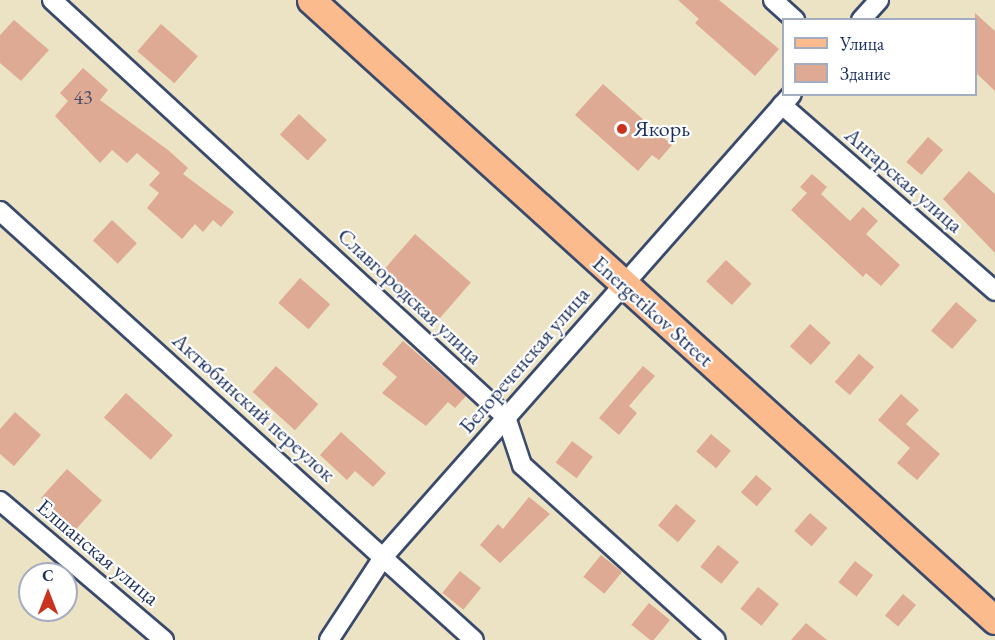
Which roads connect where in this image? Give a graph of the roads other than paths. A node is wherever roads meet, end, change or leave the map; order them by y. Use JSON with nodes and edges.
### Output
{"nodes":[{"id":1,"x":52,"y":0,"type":"edge"},
{"id":2,"x":311,"y":0,"type":"edge"},
{"id":3,"x":773,"y":0,"type":"edge"},
{"id":4,"x":879,"y":0,"type":"edge"},
{"id":5,"x":793,"y":18,"type":"edge"},
{"id":6,"x":863,"y":18,"type":"edge"},
{"id":7,"x":787,"y":100,"type":"edge"},
{"id":8,"x":0,"y":211,"type":"edge"},
{"id":9,"x":623,"y":284,"type":"junction"},
{"id":10,"x":995,"y":291,"type":"edge"},
{"id":11,"x":506,"y":417,"type":"junction"},
{"id":12,"x":0,"y":501,"type":"edge"},
{"id":13,"x":384,"y":556,"type":"junction"},
{"id":14,"x":995,"y":620,"type":"edge"},
{"id":15,"x":164,"y":640,"type":"edge"},
{"id":16,"x":329,"y":640,"type":"edge"},
{"id":17,"x":474,"y":640,"type":"edge"},
{"id":18,"x":716,"y":640,"type":"edge"}],
"edges":[{"from":1,"to":11,"type":"street","name":"Славгородская улица"},
{"from":2,"to":9,"type":"main road","name":"Energetikov Street"},
{"from":3,"to":5,"type":"street"},
{"from":4,"to":6,"type":"street"},
{"from":7,"to":9,"type":"street","name":"Белореченская улица"},
{"from":7,"to":10,"type":"street","name":"Ангарская улица"},
{"from":8,"to":13,"type":"street","name":"Актюбинский переулок"},
{"from":9,"to":11,"type":"street","name":"Белореченская улица"},
{"from":9,"to":14,"type":"main road","name":"Energetikov Street"},
{"from":11,"to":13,"type":"street","name":"Белореченская улица"},
{"from":11,"to":18,"type":"street","name":"Славгородская улица"},
{"from":12,"to":15,"type":"street","name":"Елшанская улица"},
{"from":13,"to":16,"type":"street","name":"Белореченская улица"},
{"from":13,"to":17,"type":"street","name":"Актюбинский переулок"}]}
